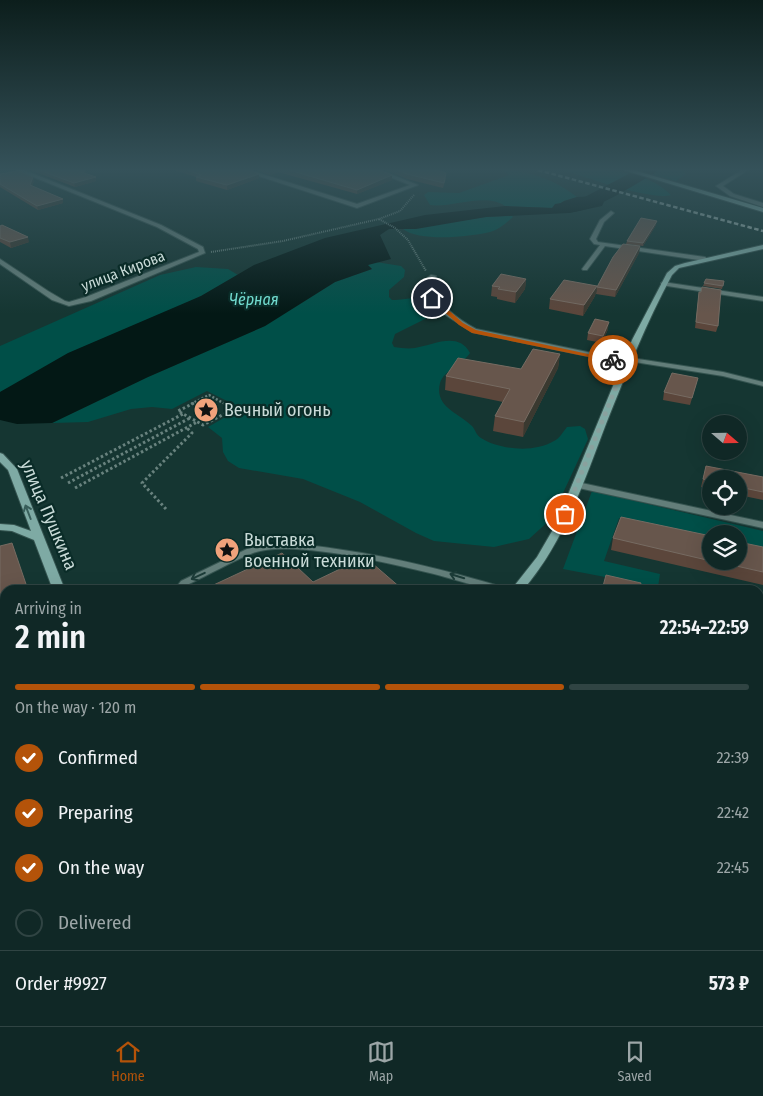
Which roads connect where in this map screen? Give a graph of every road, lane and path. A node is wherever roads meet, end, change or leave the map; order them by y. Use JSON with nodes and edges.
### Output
{"nodes":[{"id":1,"x":138,"y":218,"type":"edge"},
{"id":2,"x":382,"y":218,"type":"edge"},
{"id":3,"x":606,"y":218,"type":"edge"},
{"id":4,"x":379,"y":219,"type":"junction"},
{"id":5,"x":603,"y":244,"type":"junction"},
{"id":6,"x":763,"y":247,"type":"edge"},
{"id":7,"x":202,"y":253,"type":"junction"},
{"id":8,"x":705,"y":259,"type":"junction"},
{"id":9,"x":0,"y":261,"type":"edge"},
{"id":10,"x":585,"y":269,"type":"dead end"},
{"id":11,"x":432,"y":276,"type":"joint"},
{"id":12,"x":663,"y":284,"type":"junction"},
{"id":13,"x":763,"y":299,"type":"edge"},
{"id":14,"x":627,"y":361,"type":"junction"},
{"id":15,"x":763,"y":384,"type":"edge"},
{"id":16,"x":183,"y":414,"type":"junction"},
{"id":17,"x":190,"y":418,"type":"junction"},
{"id":18,"x":197,"y":422,"type":"junction"},
{"id":19,"x":186,"y":427,"type":"junction"},
{"id":20,"x":0,"y":456,"type":"edge"},
{"id":21,"x":61,"y":478,"type":"dead end"},
{"id":22,"x":68,"y":483,"type":"dead end"},
{"id":23,"x":577,"y":485,"type":"junction"},
{"id":24,"x":75,"y":488,"type":"dead end"},
{"id":25,"x":166,"y":509,"type":"dead end"},
{"id":26,"x":763,"y":525,"type":"edge"},
{"id":27,"x":0,"y":527,"type":"edge"},
{"id":28,"x":37,"y":537,"type":"junction"},
{"id":29,"x":57,"y":585,"type":"edge"},
{"id":30,"x":183,"y":585,"type":"edge"},
{"id":31,"x":487,"y":585,"type":"edge"},
{"id":32,"x":522,"y":585,"type":"edge"}],
"edges":[{"from":1,"to":7,"type":"street","name":"улица Кирова"},
{"from":2,"to":4,"type":"path"},
{"from":3,"to":5,"type":"lane"},
{"from":4,"to":7,"type":"path"},
{"from":4,"to":11,"type":"path"},
{"from":5,"to":8,"type":"lane"},
{"from":5,"to":10,"type":"lane"},
{"from":6,"to":8,"type":"street"},
{"from":7,"to":9,"type":"street","name":"улица Кирова"},
{"from":8,"to":12,"type":"street"},
{"from":11,"to":14,"type":"lane"},
{"from":12,"to":13,"type":"street"},
{"from":12,"to":14,"type":"street"},
{"from":14,"to":15,"type":"street"},
{"from":14,"to":23,"type":"street"},
{"from":16,"to":17,"type":"path"},
{"from":16,"to":18,"type":"path"},
{"from":16,"to":21,"type":"path"},
{"from":17,"to":18,"type":"path"},
{"from":17,"to":22,"type":"path"},
{"from":18,"to":19,"type":"path"},
{"from":19,"to":24,"type":"path"},
{"from":19,"to":25,"type":"path"},
{"from":28,"to":20,"type":"street","name":"улица Пушкина","one_way":true},
{"from":23,"to":26,"type":"street"},
{"from":23,"to":32,"type":"street"},
{"from":27,"to":28,"type":"street"},
{"from":28,"to":29,"type":"street","name":"улица Пушкина"},
{"from":31,"to":30,"type":"lane","one_way":true}]}
